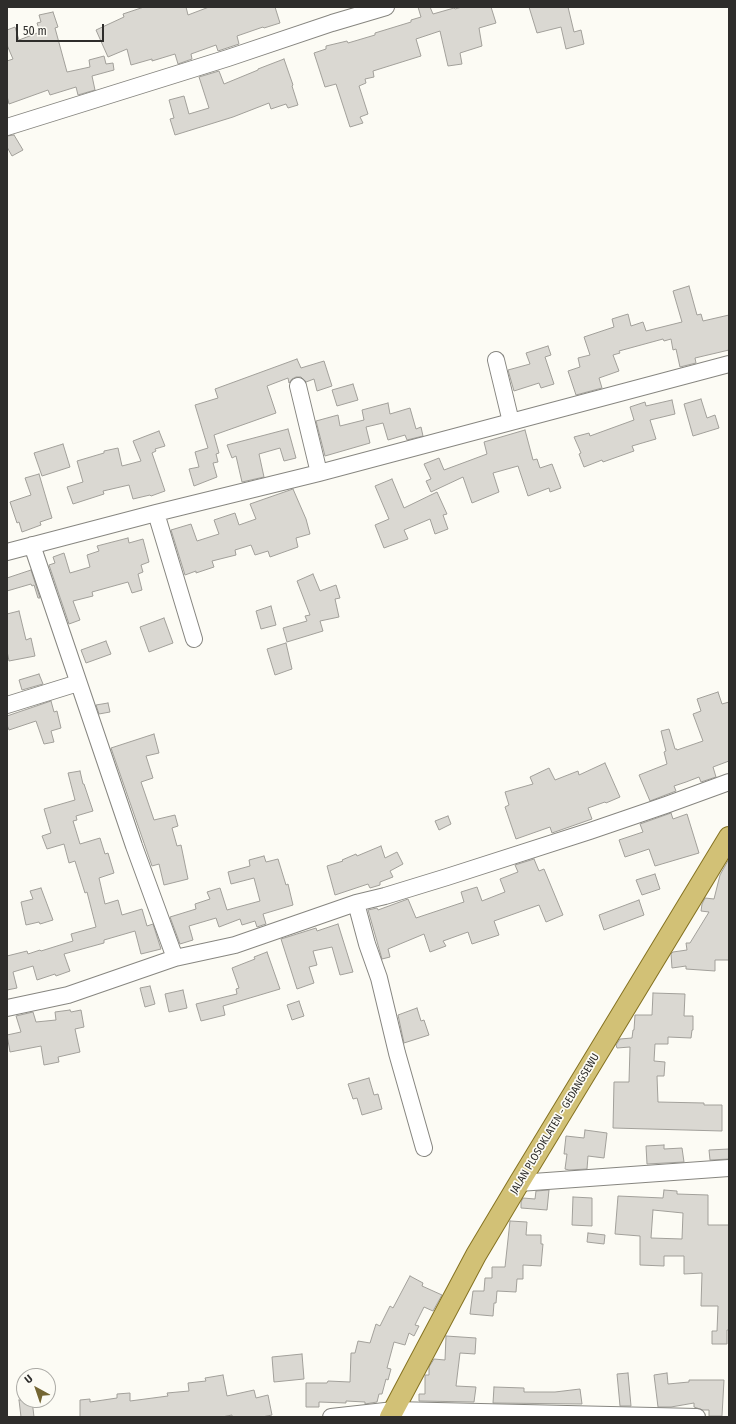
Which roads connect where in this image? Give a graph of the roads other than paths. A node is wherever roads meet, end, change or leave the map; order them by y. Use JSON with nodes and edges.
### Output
{"nodes":[{"id":1,"x":386,"y":7,"type":"edge"},
{"id":2,"x":7,"y":127,"type":"edge"},
{"id":3,"x":496,"y":360,"type":"dead end"},
{"id":4,"x":729,"y":364,"type":"edge"},
{"id":5,"x":298,"y":386,"type":"dead end"},
{"id":6,"x":511,"y":422,"type":"junction"},
{"id":7,"x":319,"y":473,"type":"junction"},
{"id":8,"x":156,"y":513,"type":"junction"},
{"id":9,"x":32,"y":545,"type":"junction"},
{"id":10,"x":7,"y":552,"type":"edge"},
{"id":11,"x":194,"y":639,"type":"dead end"},
{"id":12,"x":78,"y":683,"type":"junction"},
{"id":13,"x":7,"y":705,"type":"edge"},
{"id":14,"x":729,"y":782,"type":"edge"},
{"id":15,"x":729,"y":837,"type":"edge"},
{"id":16,"x":356,"y":903,"type":"junction"},
{"id":17,"x":175,"y":958,"type":"junction"},
{"id":18,"x":7,"y":1008,"type":"edge"},
{"id":19,"x":424,"y":1148,"type":"dead end"},
{"id":20,"x":729,"y":1168,"type":"edge"},
{"id":21,"x":519,"y":1183,"type":"junction"},
{"id":22,"x":392,"y":1413,"type":"edge"},
{"id":23,"x":331,"y":1417,"type":"edge"},
{"id":24,"x":697,"y":1417,"type":"edge"}],
"edges":[{"from":1,"to":2,"type":"street"},
{"from":3,"to":6,"type":"street"},
{"from":4,"to":6,"type":"street"},
{"from":5,"to":7,"type":"street"},
{"from":6,"to":7,"type":"street"},
{"from":7,"to":8,"type":"street"},
{"from":8,"to":9,"type":"street"},
{"from":8,"to":11,"type":"street"},
{"from":9,"to":10,"type":"street"},
{"from":9,"to":12,"type":"street"},
{"from":12,"to":13,"type":"street"},
{"from":12,"to":17,"type":"street"},
{"from":14,"to":16,"type":"street"},
{"from":15,"to":21,"type":"main road","name":"JALAN PLOSOKLATEN - GEDANGSEWU"},
{"from":16,"to":17,"type":"street"},
{"from":16,"to":19,"type":"street"},
{"from":17,"to":18,"type":"street"},
{"from":20,"to":21,"type":"street"},
{"from":21,"to":22,"type":"main road","name":"JALAN PLOSOKLATEN - GEDANGSEWU"},
{"from":22,"to":23,"type":"street"},
{"from":22,"to":24,"type":"street"}]}
